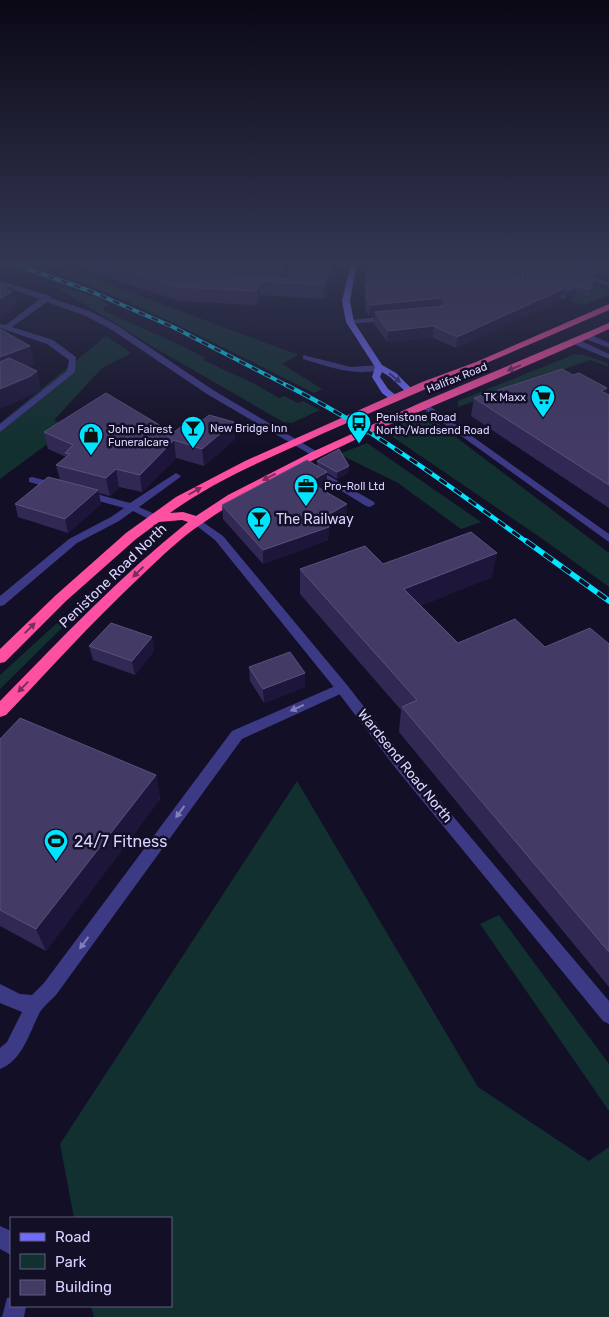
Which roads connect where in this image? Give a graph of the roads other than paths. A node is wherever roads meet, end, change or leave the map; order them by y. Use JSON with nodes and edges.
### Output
{"nodes":[{"id":1,"x":107,"y":323,"type":"edge"},
{"id":2,"x":351,"y":323,"type":"edge"},
{"id":3,"x":572,"y":323,"type":"edge"},
{"id":4,"x":609,"y":326,"type":"edge"},
{"id":5,"x":4,"y":327,"type":"edge"},
{"id":6,"x":560,"y":329,"type":"junction"},
{"id":7,"x":586,"y":336,"type":"junction"},
{"id":8,"x":574,"y":341,"type":"junction"},
{"id":9,"x":609,"y":346,"type":"edge"},
{"id":10,"x":306,"y":357,"type":"dead end"},
{"id":11,"x":609,"y":357,"type":"edge"},
{"id":12,"x":379,"y":367,"type":"junction"},
{"id":13,"x":410,"y":391,"type":"junction"},
{"id":14,"x":394,"y":398,"type":"junction"},
{"id":15,"x":424,"y":405,"type":"junction"},
{"id":16,"x":0,"y":429,"type":"edge"},
{"id":17,"x":296,"y":442,"type":"junction"},
{"id":18,"x":316,"y":454,"type":"junction"},
{"id":19,"x":298,"y":463,"type":"junction"},
{"id":20,"x":176,"y":476,"type":"dead end"},
{"id":21,"x":32,"y":480,"type":"dead end"},
{"id":22,"x":370,"y":504,"type":"dead end"},
{"id":23,"x":132,"y":507,"type":"junction"},
{"id":24,"x":155,"y":518,"type":"junction"},
{"id":25,"x":197,"y":521,"type":"junction"},
{"id":26,"x":609,"y":539,"type":"edge"},
{"id":27,"x":0,"y":602,"type":"edge"},
{"id":28,"x":0,"y":658,"type":"edge"},
{"id":29,"x":342,"y":688,"type":"junction"},
{"id":30,"x":0,"y":712,"type":"edge"},
{"id":31,"x":0,"y":993,"type":"edge"},
{"id":32,"x":34,"y":1004,"type":"junction"},
{"id":33,"x":609,"y":1015,"type":"edge"},
{"id":34,"x":0,"y":1060,"type":"edge"}],
"edges":[{"from":1,"to":17,"type":"street"},
{"from":2,"to":12,"type":"street"},
{"from":3,"to":6,"type":"highway","name":"Halifax Road"},
{"from":4,"to":7,"type":"highway","name":"Halifax Road"},
{"from":5,"to":16,"type":"street"},
{"from":6,"to":7,"type":"highway"},
{"from":6,"to":8,"type":"highway"},
{"from":6,"to":13,"type":"highway","name":"Halifax Road"},
{"from":7,"to":8,"type":"highway","name":"Halifax Road"},
{"from":7,"to":9,"type":"street"},
{"from":8,"to":11,"type":"street"},
{"from":8,"to":15,"type":"highway","name":"Halifax Road","one_way":true},
{"from":10,"to":12,"type":"street"},
{"from":12,"to":13,"type":"street","one_way":true},
{"from":12,"to":14,"type":"street"},
{"from":13,"to":14,"type":"highway","name":"Penistone Road North"},
{"from":13,"to":15,"type":"highway"},
{"from":14,"to":15,"type":"highway"},
{"from":14,"to":17,"type":"highway","name":"Penistone Road North"},
{"from":15,"to":18,"type":"highway","name":"Penistone Road North"},
{"from":15,"to":26,"type":"street"},
{"from":17,"to":18,"type":"street"},
{"from":24,"to":17,"type":"highway","name":"Penistone Road North","one_way":true},
{"from":18,"to":19,"type":"highway","name":"Penistone Road North"},
{"from":19,"to":22,"type":"street"},
{"from":19,"to":25,"type":"highway","name":"Penistone Road North","one_way":true},
{"from":20,"to":23,"type":"street"},
{"from":21,"to":23,"type":"street"},
{"from":23,"to":24,"type":"street"},
{"from":23,"to":27,"type":"street"},
{"from":24,"to":25,"type":"highway"},
{"from":28,"to":24,"type":"highway","name":"Penistone Road North","one_way":true},
{"from":25,"to":29,"type":"street","name":"Wardsend Road North"},
{"from":25,"to":30,"type":"highway","name":"Penistone Road North","one_way":true},
{"from":29,"to":32,"type":"street","one_way":true},
{"from":29,"to":33,"type":"street","name":"Wardsend Road North"},
{"from":31,"to":32,"type":"street"},
{"from":32,"to":34,"type":"street"}]}
